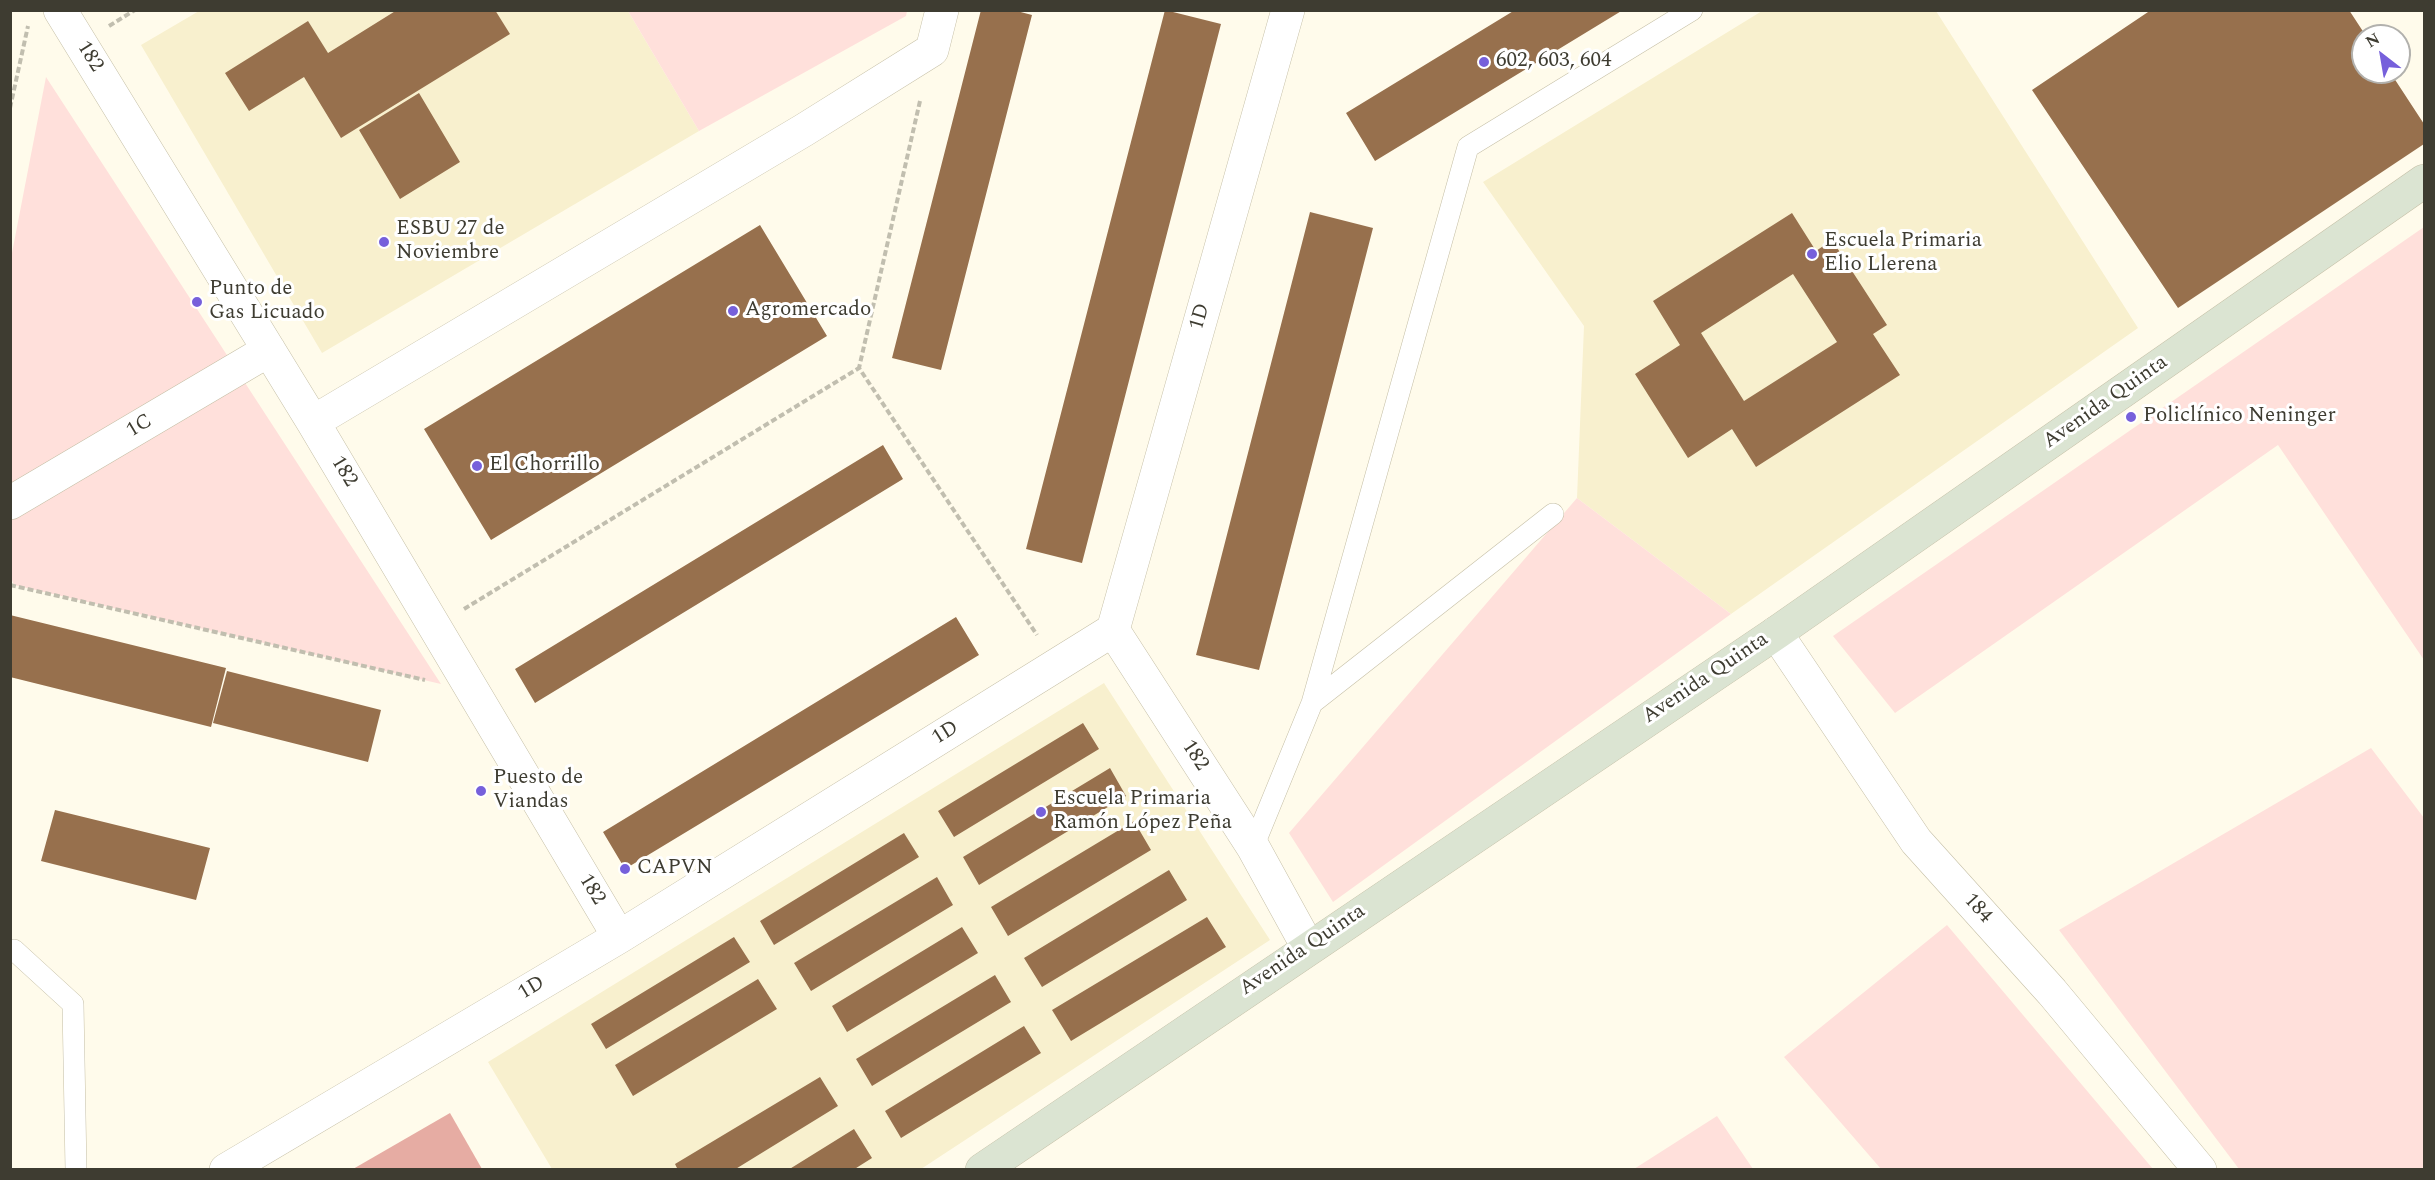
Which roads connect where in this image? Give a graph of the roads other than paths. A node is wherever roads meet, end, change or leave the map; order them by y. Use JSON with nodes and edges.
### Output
{"nodes":[{"id":1,"x":60,"y":10,"type":"edge"},
{"id":2,"x":942,"y":10,"type":"edge"},
{"id":3,"x":1288,"y":10,"type":"edge"},
{"id":4,"x":1692,"y":10,"type":"edge"},
{"id":5,"x":2424,"y":181,"type":"edge"},
{"id":6,"x":269,"y":350,"type":"junction"},
{"id":7,"x":313,"y":422,"type":"junction"},
{"id":8,"x":10,"y":503,"type":"edge"},
{"id":9,"x":1553,"y":514,"type":"dead end"},
{"id":10,"x":1113,"y":630,"type":"junction"},
{"id":11,"x":1776,"y":633,"type":"junction"},
{"id":12,"x":1312,"y":703,"type":"junction"},
{"id":13,"x":1253,"y":847,"type":"junction"},
{"id":14,"x":619,"y":937,"type":"junction"},
{"id":15,"x":1308,"y":947,"type":"junction"},
{"id":16,"x":10,"y":951,"type":"edge"},
{"id":17,"x":75,"y":1170,"type":"edge"},
{"id":18,"x":226,"y":1170,"type":"edge"},
{"id":19,"x":982,"y":1170,"type":"edge"},
{"id":20,"x":2200,"y":1170,"type":"edge"}],
"edges":[{"from":1,"to":6,"type":"street","name":"182"},
{"from":2,"to":7,"type":"street"},
{"from":3,"to":10,"type":"street","name":"1D"},
{"from":4,"to":12,"type":"lane"},
{"from":5,"to":11,"type":"main road","name":"Avenida Quinta"},
{"from":6,"to":7,"type":"street","name":"182"},
{"from":6,"to":8,"type":"street","name":"1C"},
{"from":7,"to":14,"type":"street","name":"182"},
{"from":9,"to":12,"type":"lane"},
{"from":10,"to":13,"type":"street","name":"182"},
{"from":10,"to":14,"type":"street","name":"1D"},
{"from":11,"to":15,"type":"main road","name":"Avenida Quinta"},
{"from":11,"to":20,"type":"street","name":"184"},
{"from":12,"to":13,"type":"lane"},
{"from":13,"to":15,"type":"street","name":"182"},
{"from":14,"to":18,"type":"street","name":"1D"},
{"from":15,"to":19,"type":"main road","name":"Avenida Quinta"},
{"from":16,"to":17,"type":"lane"}]}
